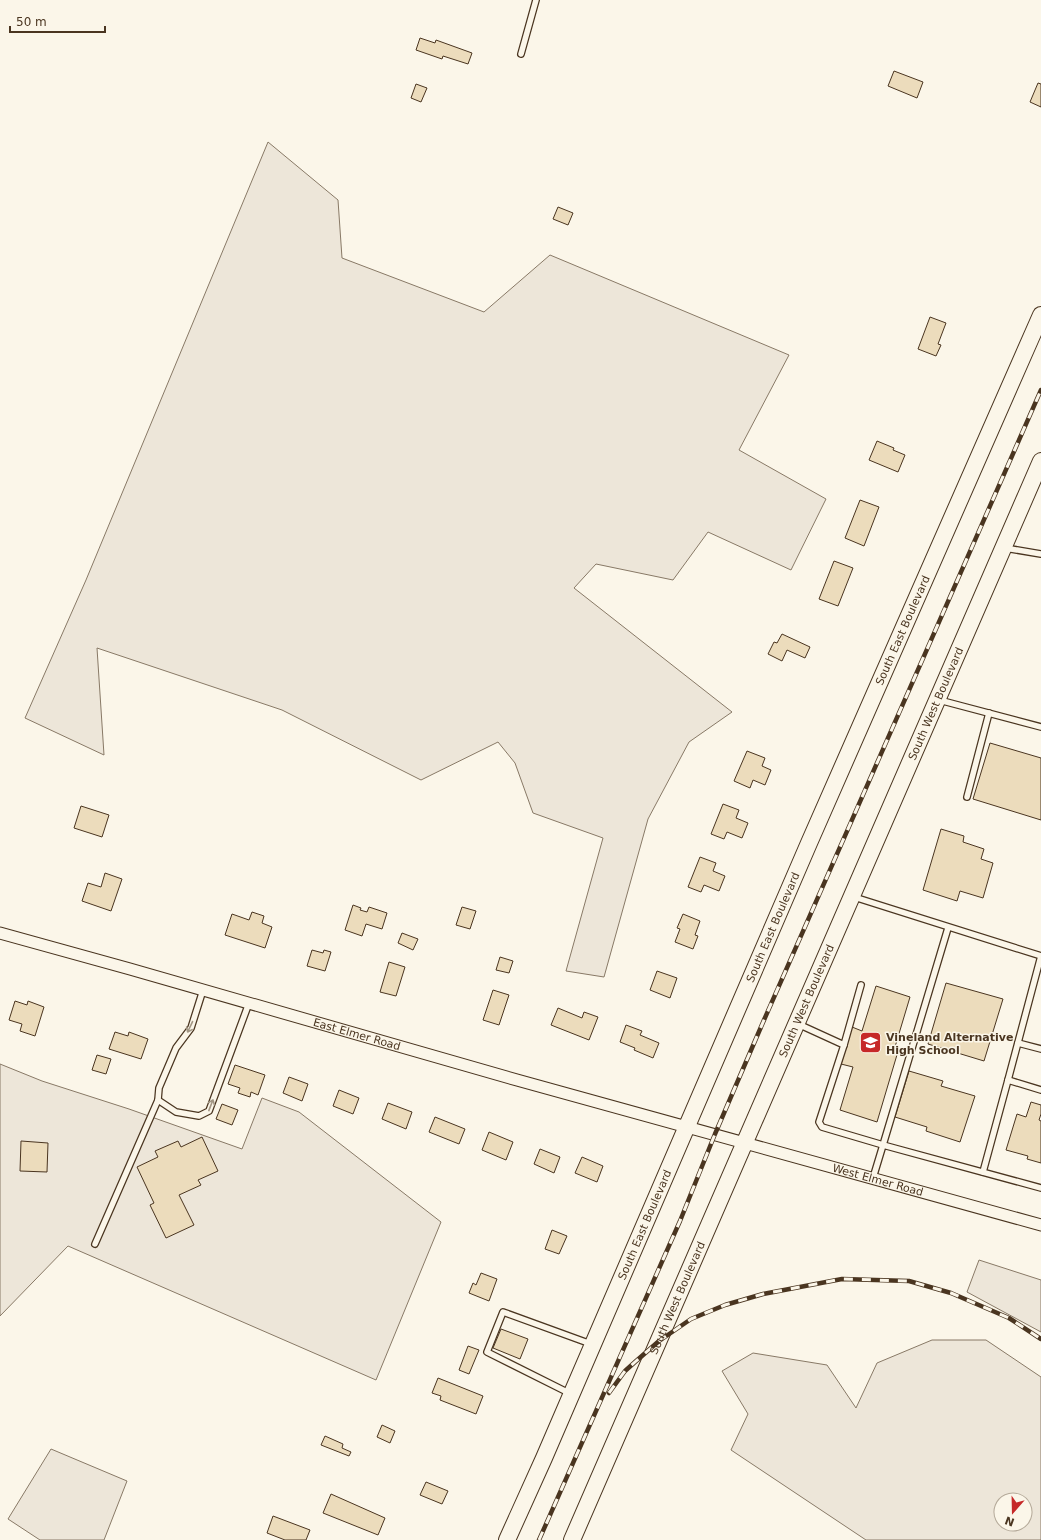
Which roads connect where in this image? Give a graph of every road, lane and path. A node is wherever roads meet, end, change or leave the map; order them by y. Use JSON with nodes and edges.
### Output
{"nodes":[{"id":1,"x":536,"y":0,"type":"edge"},
{"id":2,"x":521,"y":54,"type":"dead end"},
{"id":3,"x":1041,"y":315,"type":"edge"},
{"id":4,"x":1041,"y":461,"type":"edge"},
{"id":5,"x":1003,"y":548,"type":"junction"},
{"id":6,"x":1041,"y":554,"type":"edge"},
{"id":7,"x":937,"y":700,"type":"junction"},
{"id":8,"x":989,"y":713,"type":"junction"},
{"id":9,"x":1041,"y":727,"type":"edge"},
{"id":10,"x":967,"y":797,"type":"dead end"},
{"id":11,"x":852,"y":897,"type":"junction"},
{"id":12,"x":948,"y":928,"type":"junction"},
{"id":13,"x":0,"y":933,"type":"edge"},
{"id":14,"x":1041,"y":956,"type":"edge"},
{"id":15,"x":861,"y":985,"type":"dead end"},
{"id":16,"x":203,"y":990,"type":"junction"},
{"id":17,"x":249,"y":1003,"type":"junction"},
{"id":18,"x":797,"y":1023,"type":"junction"},
{"id":19,"x":1018,"y":1043,"type":"junction"},
{"id":20,"x":844,"y":1045,"type":"junction"},
{"id":21,"x":1041,"y":1049,"type":"edge"},
{"id":22,"x":1008,"y":1080,"type":"junction"},
{"id":23,"x":1041,"y":1090,"type":"edge"},
{"id":24,"x":158,"y":1100,"type":"junction"},
{"id":25,"x":687,"y":1126,"type":"junction"},
{"id":26,"x":715,"y":1134,"type":"joint"},
{"id":27,"x":745,"y":1142,"type":"junction"},
{"id":28,"x":883,"y":1145,"type":"junction"},
{"id":29,"x":984,"y":1172,"type":"junction"},
{"id":30,"x":873,"y":1178,"type":"junction"},
{"id":31,"x":1041,"y":1188,"type":"edge"},
{"id":32,"x":1041,"y":1225,"type":"edge"},
{"id":33,"x":95,"y":1244,"type":"dead end"},
{"id":34,"x":593,"y":1345,"type":"junction"},
{"id":35,"x":572,"y":1394,"type":"junction"},
{"id":36,"x":507,"y":1540,"type":"edge"},
{"id":37,"x":572,"y":1540,"type":"edge"}],
"edges":[{"from":1,"to":2,"type":"lane"},
{"from":3,"to":25,"type":"main road","name":"South East Boulevard"},
{"from":4,"to":5,"type":"main road","name":"South West Boulevard"},
{"from":5,"to":6,"type":"lane"},
{"from":5,"to":7,"type":"main road","name":"South West Boulevard"},
{"from":7,"to":8,"type":"lane"},
{"from":7,"to":11,"type":"main road","name":"South West Boulevard"},
{"from":8,"to":9,"type":"lane"},
{"from":8,"to":10,"type":"lane"},
{"from":11,"to":12,"type":"lane"},
{"from":11,"to":18,"type":"main road","name":"South West Boulevard"},
{"from":12,"to":14,"type":"lane"},
{"from":12,"to":28,"type":"lane"},
{"from":13,"to":16,"type":"street","name":"East Elmer Road"},
{"from":14,"to":19,"type":"lane"},
{"from":15,"to":20,"type":"lane"},
{"from":16,"to":17,"type":"street","name":"East Elmer Road"},
{"from":16,"to":24,"type":"lane","one_way":true},
{"from":24,"to":17,"type":"lane","one_way":true},
{"from":17,"to":25,"type":"street","name":"East Elmer Road"},
{"from":18,"to":20,"type":"lane"},
{"from":18,"to":27,"type":"main road","name":"South West Boulevard"},
{"from":19,"to":21,"type":"lane"},
{"from":19,"to":22,"type":"lane"},
{"from":20,"to":28,"type":"lane"},
{"from":22,"to":23,"type":"lane"},
{"from":22,"to":29,"type":"lane"},
{"from":24,"to":33,"type":"lane"},
{"from":25,"to":26,"type":"street","name":"East Elmer Road"},
{"from":25,"to":34,"type":"main road","name":"South East Boulevard"},
{"from":26,"to":27,"type":"street","name":"West Elmer Road"},
{"from":27,"to":30,"type":"street","name":"West Elmer Road"},
{"from":27,"to":37,"type":"main road","name":"South West Boulevard"},
{"from":28,"to":29,"type":"lane"},
{"from":28,"to":30,"type":"lane"},
{"from":29,"to":31,"type":"lane"},
{"from":30,"to":32,"type":"street","name":"West Elmer Road"},
{"from":34,"to":35,"type":"main road","name":"South East Boulevard"},
{"from":34,"to":35,"type":"lane"},
{"from":35,"to":36,"type":"main road","name":"South East Boulevard"}]}
